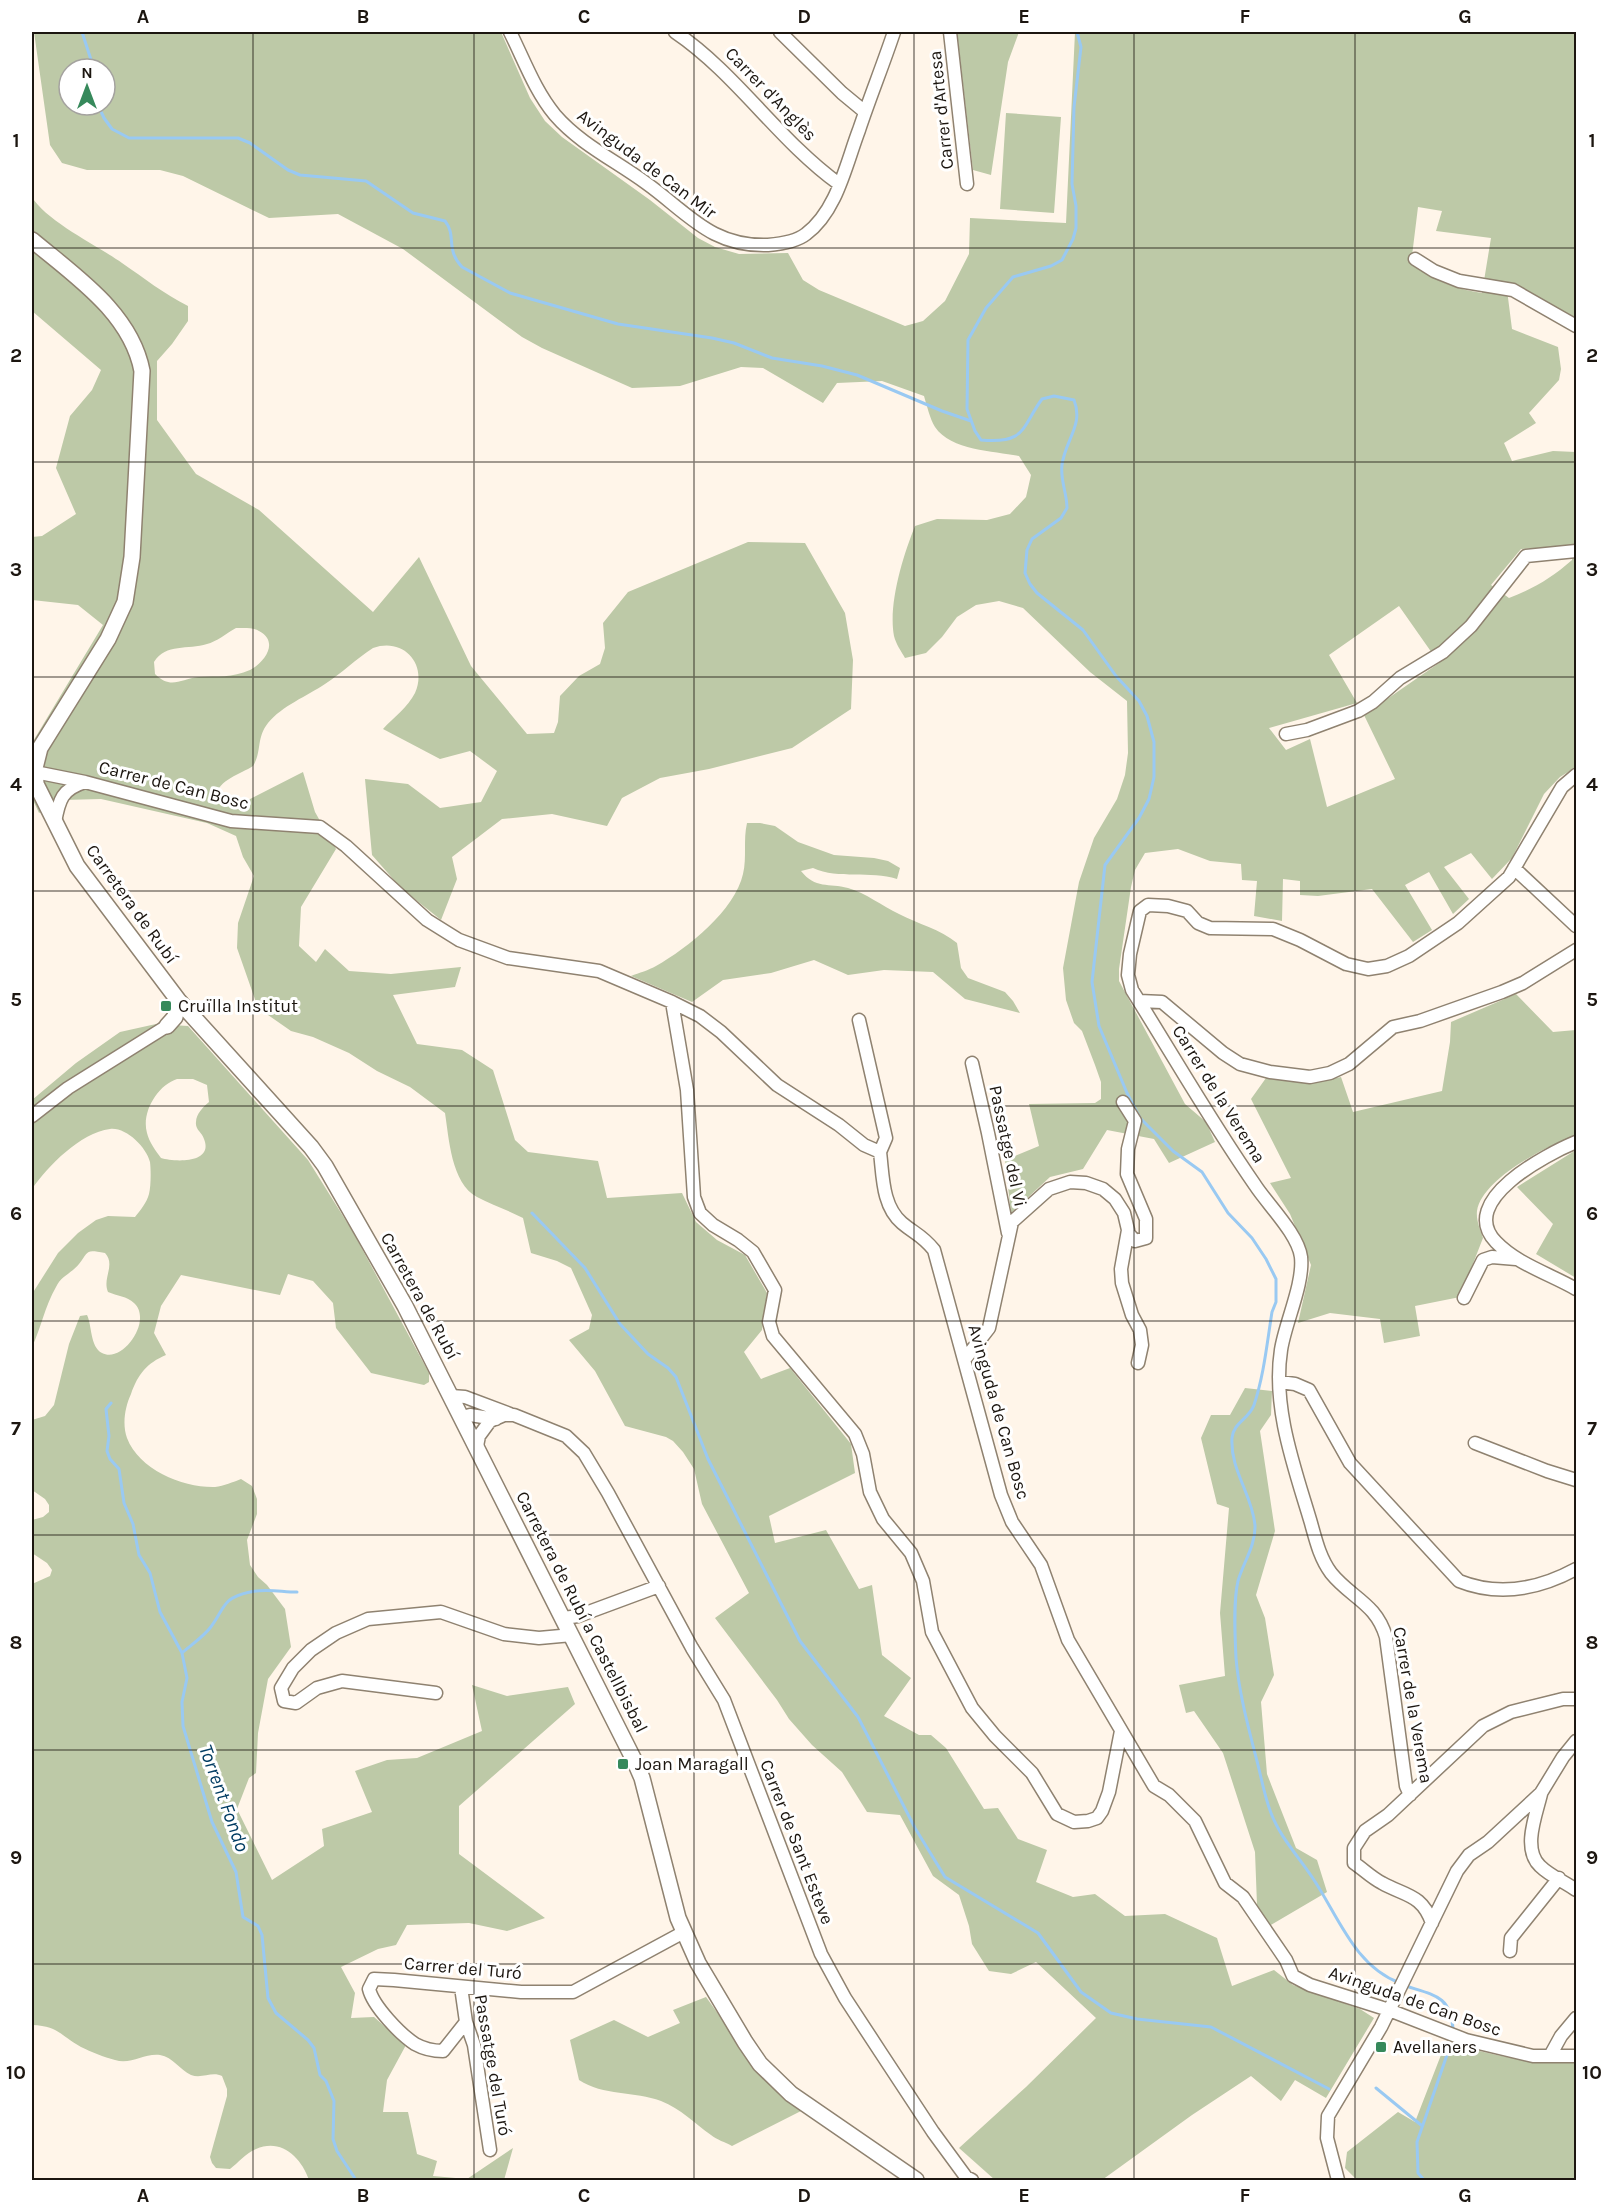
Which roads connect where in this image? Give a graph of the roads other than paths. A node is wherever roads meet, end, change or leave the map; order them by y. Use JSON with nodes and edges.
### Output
{"nodes":[{"id":1,"x":510,"y":32,"type":"edge"},
{"id":2,"x":675,"y":32,"type":"edge"},
{"id":3,"x":780,"y":32,"type":"edge"},
{"id":4,"x":894,"y":32,"type":"edge"},
{"id":5,"x":950,"y":32,"type":"edge"},
{"id":6,"x":865,"y":112,"type":"junction"},
{"id":7,"x":839,"y":184,"type":"junction"},
{"id":8,"x":968,"y":184,"type":"dead end"},
{"id":9,"x":32,"y":240,"type":"edge"},
{"id":10,"x":1415,"y":259,"type":"dead end"},
{"id":11,"x":1576,"y":326,"type":"edge"},
{"id":12,"x":1576,"y":551,"type":"edge"},
{"id":13,"x":1286,"y":734,"type":"dead end"},
{"id":14,"x":1576,"y":775,"type":"edge"},
{"id":15,"x":85,"y":782,"type":"junction"},
{"id":16,"x":47,"y":787,"type":"junction"},
{"id":17,"x":54,"y":822,"type":"junction"},
{"id":18,"x":1514,"y":868,"type":"junction"},
{"id":19,"x":1576,"y":926,"type":"edge"},
{"id":20,"x":1576,"y":950,"type":"edge"},
{"id":21,"x":178,"y":1000,"type":"junction"},
{"id":22,"x":1139,"y":1001,"type":"junction"},
{"id":23,"x":672,"y":1002,"type":"junction"},
{"id":24,"x":194,"y":1018,"type":"junction"},
{"id":25,"x":859,"y":1020,"type":"dead end"},
{"id":26,"x":166,"y":1026,"type":"junction"},
{"id":27,"x":972,"y":1063,"type":"dead end"},
{"id":28,"x":1122,"y":1102,"type":"dead end"},
{"id":29,"x":32,"y":1116,"type":"edge"},
{"id":30,"x":1576,"y":1142,"type":"edge"},
{"id":31,"x":880,"y":1152,"type":"junction"},
{"id":32,"x":1128,"y":1233,"type":"junction"},
{"id":33,"x":1008,"y":1237,"type":"junction"},
{"id":34,"x":1516,"y":1258,"type":"junction"},
{"id":35,"x":1576,"y":1289,"type":"edge"},
{"id":36,"x":1464,"y":1298,"type":"dead end"},
{"id":37,"x":965,"y":1359,"type":"junction"},
{"id":38,"x":1138,"y":1363,"type":"dead end"},
{"id":39,"x":1280,"y":1382,"type":"junction"},
{"id":40,"x":456,"y":1406,"type":"junction"},
{"id":41,"x":514,"y":1415,"type":"junction"},
{"id":42,"x":496,"y":1419,"type":"junction"},
{"id":43,"x":1475,"y":1443,"type":"dead end"},
{"id":44,"x":477,"y":1446,"type":"junction"},
{"id":45,"x":1576,"y":1480,"type":"edge"},
{"id":46,"x":1576,"y":1569,"type":"edge"},
{"id":47,"x":658,"y":1586,"type":"junction"},
{"id":48,"x":564,"y":1618,"type":"junction"},
{"id":49,"x":572,"y":1635,"type":"junction"},
{"id":50,"x":436,"y":1693,"type":"dead end"},
{"id":51,"x":1576,"y":1699,"type":"edge"},
{"id":52,"x":1121,"y":1731,"type":"junction"},
{"id":53,"x":1576,"y":1741,"type":"edge"},
{"id":54,"x":1541,"y":1793,"type":"junction"},
{"id":55,"x":1410,"y":1795,"type":"junction"},
{"id":56,"x":1559,"y":1878,"type":"junction"},
{"id":57,"x":1576,"y":1890,"type":"edge"},
{"id":58,"x":1432,"y":1923,"type":"junction"},
{"id":59,"x":684,"y":1932,"type":"junction"},
{"id":60,"x":1510,"y":1951,"type":"dead end"},
{"id":61,"x":461,"y":1987,"type":"junction"},
{"id":62,"x":1389,"y":2010,"type":"junction"},
{"id":63,"x":1576,"y":2018,"type":"edge"},
{"id":64,"x":466,"y":2022,"type":"junction"},
{"id":65,"x":1550,"y":2056,"type":"junction"},
{"id":66,"x":1576,"y":2056,"type":"edge"},
{"id":67,"x":490,"y":2150,"type":"dead end"},
{"id":68,"x":967,"y":2179,"type":"edge"},
{"id":69,"x":916,"y":2181,"type":"edge"},
{"id":70,"x":1338,"y":2181,"type":"edge"}],
"edges":[{"from":1,"to":7,"type":"street","name":"Avinguda de Can Mir"},
{"from":2,"to":7,"type":"street","name":"Carrer d'Anglès"},
{"from":3,"to":6,"type":"street"},
{"from":4,"to":6,"type":"street","name":"Avinguda de Can Mir"},
{"from":5,"to":8,"type":"street","name":"Carrer d'Artesa"},
{"from":6,"to":7,"type":"street","name":"Avinguda de Can Mir"},
{"from":9,"to":16,"type":"street"},
{"from":10,"to":11,"type":"street"},
{"from":12,"to":13,"type":"street"},
{"from":14,"to":18,"type":"street","name":"Carrer de la Verema"},
{"from":15,"to":16,"type":"street","name":"Carrer de Can Bosc"},
{"from":15,"to":16,"type":"street","name":"Carrer de Can Bosc"},
{"from":15,"to":23,"type":"street","name":"Carrer de Can Bosc"},
{"from":16,"to":17,"type":"street","name":"Carretera de Rubí"},
{"from":16,"to":17,"type":"street"},
{"from":17,"to":21,"type":"street","name":"Carretera de Rubí"},
{"from":18,"to":19,"type":"street"},
{"from":18,"to":22,"type":"street","name":"Carrer de la Verema"},
{"from":20,"to":22,"type":"street"},
{"from":21,"to":24,"type":"street","name":"Carretera de Rubí"},
{"from":21,"to":26,"type":"street"},
{"from":22,"to":39,"type":"street","name":"Carrer de la Verema"},
{"from":23,"to":31,"type":"street"},
{"from":23,"to":52,"type":"street"},
{"from":24,"to":26,"type":"street"},
{"from":24,"to":40,"type":"street","name":"Carretera de Rubí"},
{"from":25,"to":31,"type":"street","name":"Avinguda de Can Bosc"},
{"from":26,"to":29,"type":"street"},
{"from":27,"to":33,"type":"street","name":"Passatge del Vi"},
{"from":28,"to":32,"type":"street"},
{"from":30,"to":34,"type":"street"},
{"from":31,"to":37,"type":"street","name":"Avinguda de Can Bosc"},
{"from":32,"to":33,"type":"street"},
{"from":32,"to":38,"type":"street"},
{"from":33,"to":37,"type":"street"},
{"from":34,"to":35,"type":"street"},
{"from":34,"to":36,"type":"street"},
{"from":37,"to":52,"type":"street","name":"Avinguda de Can Bosc"},
{"from":39,"to":46,"type":"street"},
{"from":39,"to":55,"type":"street","name":"Carrer de la Verema"},
{"from":40,"to":41,"type":"street","name":"Carrer de Sant Esteve"},
{"from":40,"to":42,"type":"street"},
{"from":40,"to":44,"type":"street","name":"Carretera de Rubí a Castellbisbal"},
{"from":41,"to":42,"type":"street"},
{"from":41,"to":47,"type":"street","name":"Carrer de Sant Esteve"},
{"from":42,"to":44,"type":"street"},
{"from":43,"to":45,"type":"street"},
{"from":44,"to":48,"type":"street","name":"Carretera de Rubí a Castellbisbal"},
{"from":47,"to":48,"type":"street"},
{"from":47,"to":68,"type":"street","name":"Carrer de Sant Esteve"},
{"from":48,"to":49,"type":"street","name":"Carretera de Rubí a Castellbisbal"},
{"from":49,"to":50,"type":"street"},
{"from":49,"to":59,"type":"street","name":"Carretera de Rubí a Castellbisbal"},
{"from":51,"to":55,"type":"street"},
{"from":52,"to":62,"type":"street","name":"Avinguda de Can Bosc"},
{"from":53,"to":54,"type":"street"},
{"from":54,"to":56,"type":"street"},
{"from":54,"to":58,"type":"street"},
{"from":55,"to":58,"type":"street"},
{"from":56,"to":57,"type":"street"},
{"from":56,"to":60,"type":"street"},
{"from":58,"to":62,"type":"street"},
{"from":59,"to":61,"type":"street","name":"Carrer del Turó"},
{"from":59,"to":69,"type":"street","name":"Carretera de Rubí a Castellbisbal"},
{"from":61,"to":64,"type":"street","name":"Passatge del Turó"},
{"from":61,"to":64,"type":"street","name":"Carrer del Turó"},
{"from":62,"to":65,"type":"street","name":"Avinguda de Can Bosc"},
{"from":62,"to":70,"type":"street"},
{"from":63,"to":65,"type":"street"},
{"from":64,"to":67,"type":"street","name":"Passatge del Turó"},
{"from":65,"to":66,"type":"street","name":"Avinguda de Can Bosc"}]}
